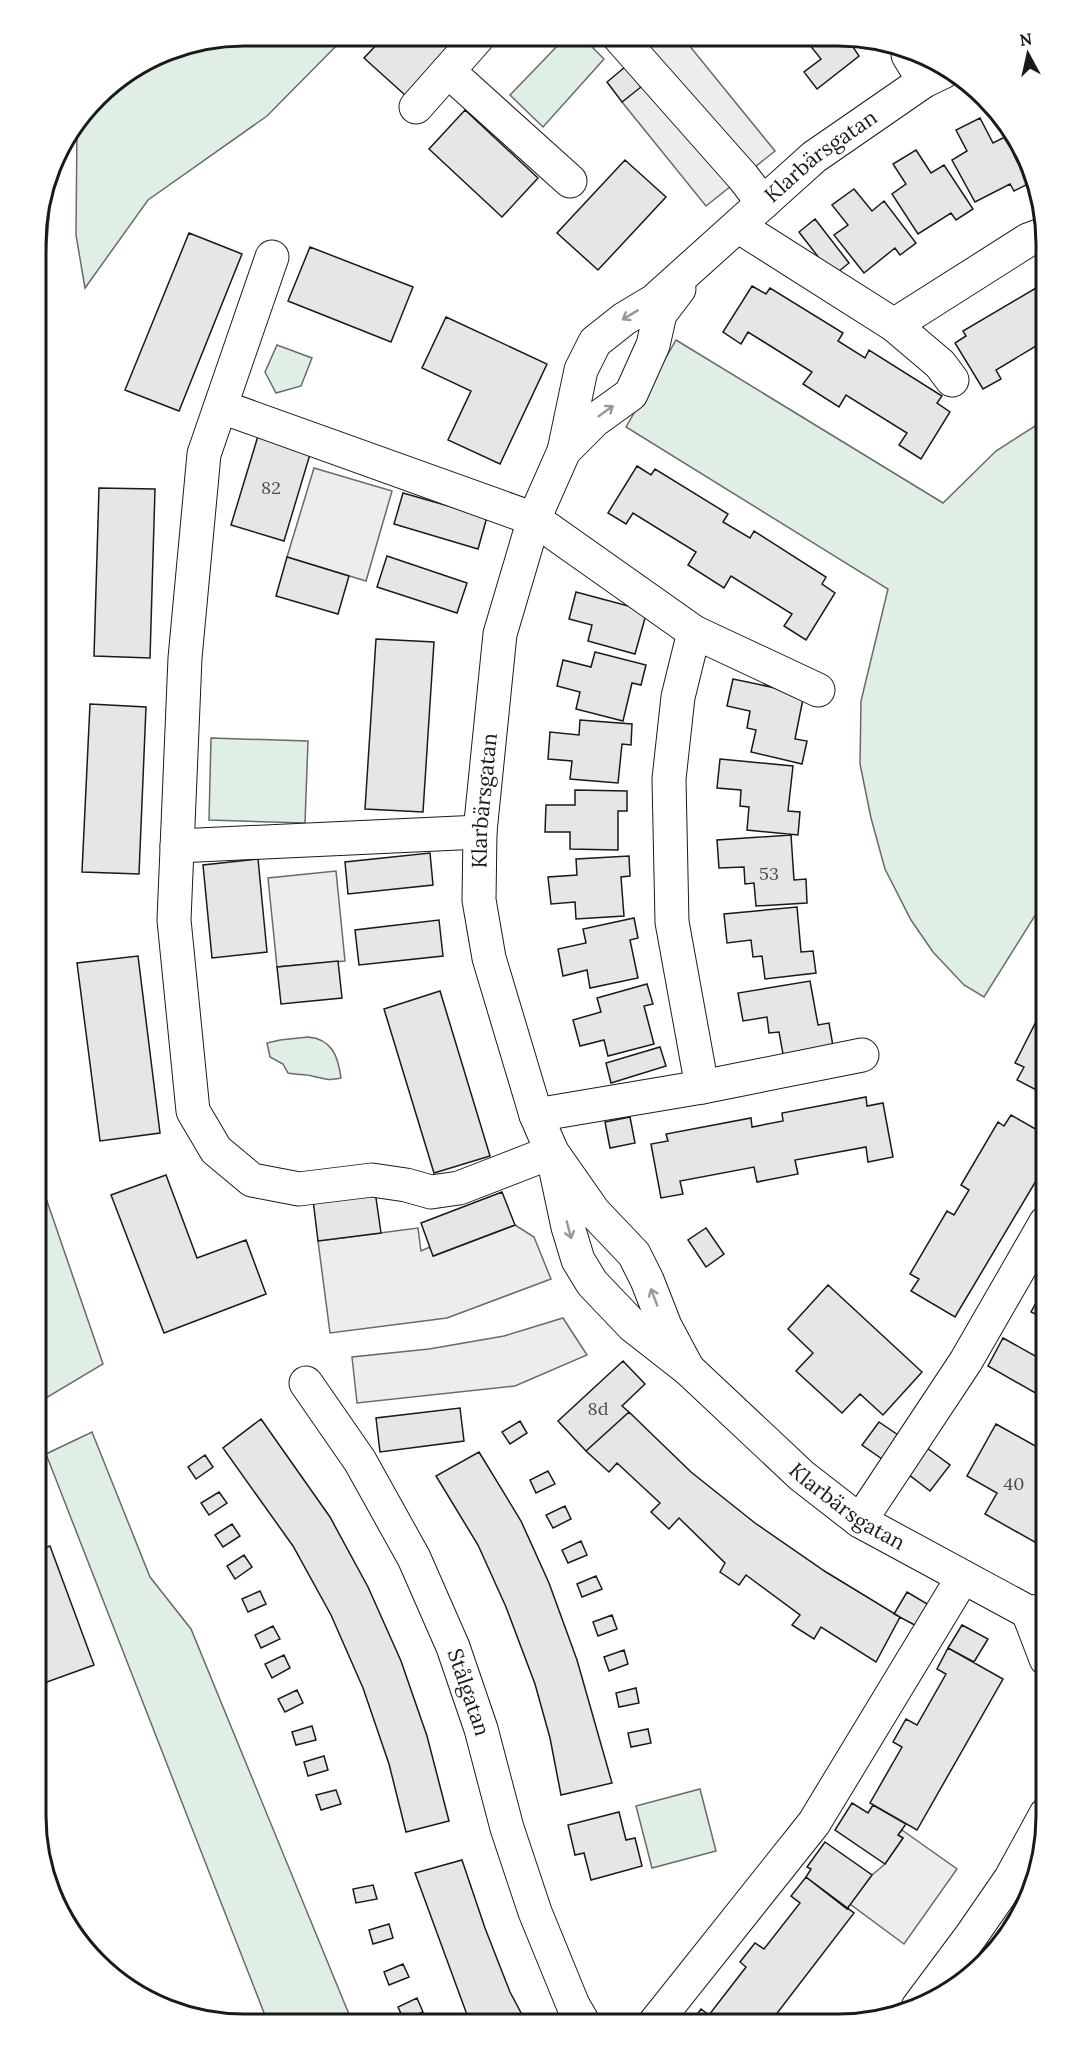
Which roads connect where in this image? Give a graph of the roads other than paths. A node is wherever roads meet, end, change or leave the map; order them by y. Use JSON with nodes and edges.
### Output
{"nodes":[{"id":1,"x":471,"y":46,"type":"edge"},
{"id":2,"x":627,"y":46,"type":"edge"},
{"id":3,"x":925,"y":69,"type":"edge"},
{"id":4,"x":448,"y":71,"type":"junction"},
{"id":5,"x":416,"y":107,"type":"dead end"},
{"id":6,"x":570,"y":181,"type":"dead end"},
{"id":7,"x":763,"y":203,"type":"junction"},
{"id":8,"x":738,"y":226,"type":"junction"},
{"id":9,"x":1035,"y":237,"type":"edge"},
{"id":10,"x":708,"y":253,"type":"junction"},
{"id":11,"x":272,"y":257,"type":"dead end"},
{"id":12,"x":894,"y":325,"type":"junction"},
{"id":13,"x":952,"y":381,"type":"dead end"},
{"id":14,"x":222,"y":407,"type":"junction"},
{"id":15,"x":564,"y":451,"type":"junction"},
{"id":16,"x":534,"y":519,"type":"junction"},
{"id":17,"x":694,"y":632,"type":"junction"},
{"id":18,"x":818,"y":690,"type":"dead end"},
{"id":19,"x":480,"y":832,"type":"junction"},
{"id":20,"x":177,"y":846,"type":"junction"},
{"id":21,"x":862,"y":1055,"type":"dead end"},
{"id":22,"x":702,"y":1087,"type":"junction"},
{"id":23,"x":536,"y":1115,"type":"junction"},
{"id":24,"x":552,"y":1152,"type":"junction"},
{"id":25,"x":1035,"y":1240,"type":"edge"},
{"id":26,"x":688,"y":1369,"type":"junction"},
{"id":27,"x":306,"y":1383,"type":"dead end"},
{"id":28,"x":860,"y":1521,"type":"junction"},
{"id":29,"x":963,"y":1577,"type":"junction"},
{"id":30,"x":1035,"y":1610,"type":"edge"},
{"id":31,"x":1034,"y":1835,"type":"edge"},
{"id":32,"x":930,"y":1991,"type":"edge"},
{"id":33,"x":578,"y":2014,"type":"edge"},
{"id":34,"x":662,"y":2014,"type":"edge"}],
"edges":[{"from":1,"to":4,"type":"street"},
{"from":2,"to":7,"type":"street"},
{"from":3,"to":7,"type":"street","name":"Klarbärsgatan"},
{"from":4,"to":5,"type":"street"},
{"from":4,"to":6,"type":"street"},
{"from":7,"to":8,"type":"street","name":"Klarbärsgatan"},
{"from":8,"to":10,"type":"street","name":"Klarbärsgatan"},
{"from":8,"to":12,"type":"street"},
{"from":9,"to":12,"type":"street"},
{"from":15,"to":10,"type":"street","name":"Klarbärsgatan","one_way":true},
{"from":10,"to":15,"type":"street","name":"Klarbärsgatan","one_way":true},
{"from":11,"to":14,"type":"street"},
{"from":12,"to":13,"type":"street"},
{"from":14,"to":16,"type":"street"},
{"from":14,"to":20,"type":"street"},
{"from":15,"to":16,"type":"street","name":"Klarbärsgatan"},
{"from":16,"to":17,"type":"street"},
{"from":16,"to":19,"type":"street","name":"Klarbärsgatan"},
{"from":17,"to":18,"type":"street"},
{"from":17,"to":22,"type":"street"},
{"from":19,"to":20,"type":"street"},
{"from":19,"to":23,"type":"street","name":"Klarbärsgatan"},
{"from":20,"to":24,"type":"street"},
{"from":21,"to":22,"type":"street"},
{"from":22,"to":23,"type":"street"},
{"from":23,"to":24,"type":"street","name":"Klarbärsgatan"},
{"from":26,"to":24,"type":"street","name":"Klarbärsgatan","one_way":true},
{"from":24,"to":26,"type":"street","name":"Klarbärsgatan","one_way":true},
{"from":25,"to":28,"type":"street"},
{"from":26,"to":28,"type":"street","name":"Klarbärsgatan"},
{"from":27,"to":33,"type":"street","name":"Stålgatan"},
{"from":28,"to":29,"type":"street","name":"Klarbärsgatan"},
{"from":29,"to":30,"type":"street","name":"Klarbärsgatan"},
{"from":29,"to":34,"type":"street"},
{"from":31,"to":32,"type":"street"}]}
